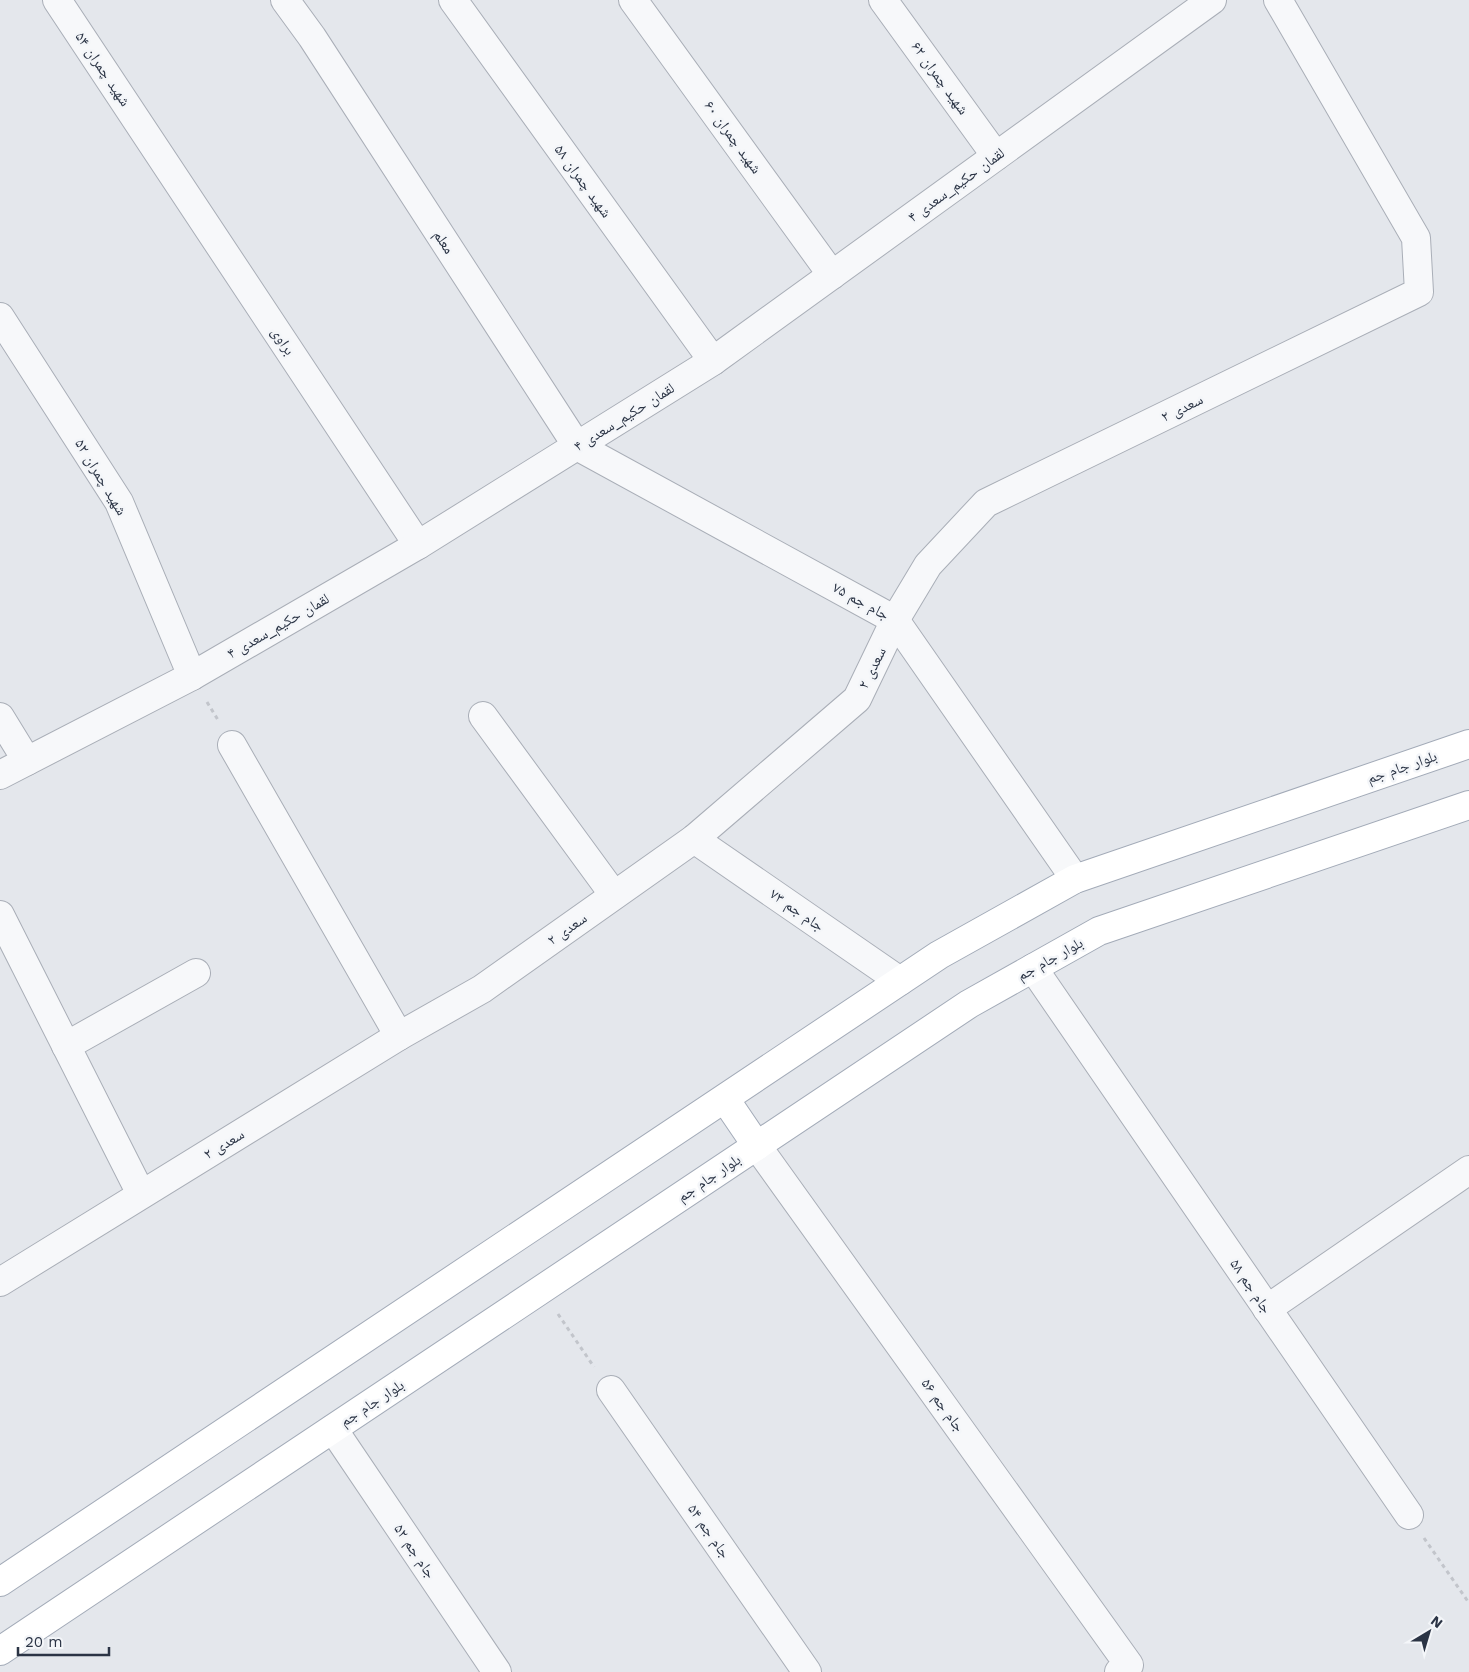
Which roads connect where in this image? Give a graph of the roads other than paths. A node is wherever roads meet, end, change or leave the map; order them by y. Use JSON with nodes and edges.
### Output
{"nodes":[{"id":1,"x":57,"y":0,"type":"edge"},
{"id":2,"x":285,"y":0,"type":"edge"},
{"id":3,"x":453,"y":0,"type":"edge"},
{"id":4,"x":633,"y":0,"type":"edge"},
{"id":5,"x":883,"y":0,"type":"edge"},
{"id":6,"x":1278,"y":0,"type":"edge"},
{"id":7,"x":1209,"y":1,"type":"edge"},
{"id":8,"x":149,"y":138,"type":"joint"},
{"id":9,"x":996,"y":156,"type":"junction"},
{"id":10,"x":832,"y":275,"type":"junction"},
{"id":11,"x":0,"y":317,"type":"edge"},
{"id":12,"x":713,"y":362,"type":"junction"},
{"id":13,"x":577,"y":446,"type":"junction"},
{"id":14,"x":418,"y":545,"type":"junction"},
{"id":15,"x":895,"y":620,"type":"junction"},
{"id":16,"x":192,"y":676,"type":"junction"},
{"id":17,"x":483,"y":716,"type":"dead end"},
{"id":18,"x":0,"y":717,"type":"edge"},
{"id":19,"x":1469,"y":744,"type":"edge"},
{"id":20,"x":232,"y":745,"type":"road end"},
{"id":21,"x":27,"y":761,"type":"junction"},
{"id":22,"x":0,"y":775,"type":"edge"},
{"id":23,"x":1469,"y":805,"type":"edge"},
{"id":24,"x":694,"y":839,"type":"junction"},
{"id":25,"x":1075,"y":879,"type":"junction"},
{"id":26,"x":614,"y":895,"type":"junction"},
{"id":27,"x":0,"y":915,"type":"edge"},
{"id":28,"x":1033,"y":968,"type":"junction"},
{"id":29,"x":196,"y":973,"type":"dead end"},
{"id":30,"x":900,"y":982,"type":"junction"},
{"id":31,"x":399,"y":1036,"type":"junction"},
{"id":32,"x":66,"y":1046,"type":"junction"},
{"id":33,"x":725,"y":1099,"type":"junction"},
{"id":34,"x":756,"y":1146,"type":"junction"},
{"id":35,"x":1469,"y":1170,"type":"edge"},
{"id":36,"x":141,"y":1194,"type":"junction"},
{"id":37,"x":0,"y":1282,"type":"edge"},
{"id":38,"x":1266,"y":1309,"type":"junction"},
{"id":39,"x":611,"y":1390,"type":"road end"},
{"id":40,"x":333,"y":1429,"type":"junction"},
{"id":41,"x":1408,"y":1516,"type":"road end"},
{"id":42,"x":0,"y":1582,"type":"edge"},
{"id":43,"x":0,"y":1651,"type":"edge"},
{"id":44,"x":1124,"y":1668,"type":"edge"},
{"id":45,"x":497,"y":1672,"type":"edge"},
{"id":46,"x":807,"y":1672,"type":"edge"}],
"edges":[{"from":1,"to":8,"type":"street","name":"شهید چمران ۵۴"},
{"from":2,"to":13,"type":"street","name":"معلم"},
{"from":3,"to":12,"type":"street","name":"شهید چمران ۵۸"},
{"from":4,"to":10,"type":"street","name":"شهید چمران ۶۰"},
{"from":5,"to":9,"type":"street","name":"شهید چمران ۶۲"},
{"from":6,"to":15,"type":"street","name":"سعدی ۲"},
{"from":7,"to":9,"type":"street","name":"لقمان حکیم_سعدی ۴"},
{"from":8,"to":14,"type":"street","name":"براوی"},
{"from":9,"to":10,"type":"street","name":"لقمان حکیم_سعدی ۴"},
{"from":10,"to":12,"type":"street","name":"لقمان حکیم_سعدی ۴"},
{"from":11,"to":16,"type":"street","name":"شهید چمران ۵۲"},
{"from":12,"to":13,"type":"street","name":"لقمان حکیم_سعدی ۴"},
{"from":13,"to":14,"type":"street","name":"لقمان حکیم_سعدی ۴"},
{"from":13,"to":15,"type":"street","name":"جام جم ۷۵"},
{"from":14,"to":16,"type":"street","name":"لقمان حکیم_سعدی ۴"},
{"from":15,"to":24,"type":"street","name":"سعدی ۲"},
{"from":15,"to":25,"type":"street","name":"جام جم ۷۵"},
{"from":16,"to":21,"type":"street","name":"لقمان حکیم_سعدی ۴"},
{"from":17,"to":26,"type":"street"},
{"from":18,"to":21,"type":"street"},
{"from":19,"to":25,"type":"main road","name":"بلوار جام جم"},
{"from":20,"to":31,"type":"street"},
{"from":21,"to":22,"type":"street","name":"لقمان حکیم_سعدی ۴"},
{"from":23,"to":28,"type":"main road","name":"بلوار جام جم"},
{"from":24,"to":26,"type":"street","name":"سعدی ۲"},
{"from":24,"to":30,"type":"street","name":"جام جم ۷۳"},
{"from":25,"to":30,"type":"main road","name":"بلوار جام جم"},
{"from":26,"to":31,"type":"street","name":"سعدی ۲"},
{"from":27,"to":32,"type":"street"},
{"from":28,"to":34,"type":"main road","name":"بلوار جام جم"},
{"from":28,"to":38,"type":"street","name":"جام جم ۵۸"},
{"from":29,"to":32,"type":"street"},
{"from":30,"to":33,"type":"main road","name":"بلوار جام جم"},
{"from":31,"to":36,"type":"street","name":"سعدی ۲"},
{"from":32,"to":36,"type":"street"},
{"from":33,"to":34,"type":"main road"},
{"from":33,"to":42,"type":"main road","name":"بلوار جام جم"},
{"from":34,"to":40,"type":"main road","name":"بلوار جام جم"},
{"from":34,"to":44,"type":"street","name":"جام جم ۵۶"},
{"from":35,"to":38,"type":"street"},
{"from":36,"to":37,"type":"street","name":"سعدی ۲"},
{"from":38,"to":41,"type":"street","name":"جام جم ۵۸"},
{"from":39,"to":46,"type":"street","name":"جام جم ۵۴"},
{"from":40,"to":43,"type":"main road","name":"بلوار جام جم"},
{"from":40,"to":45,"type":"street","name":"جام جم ۵۲"}]}
